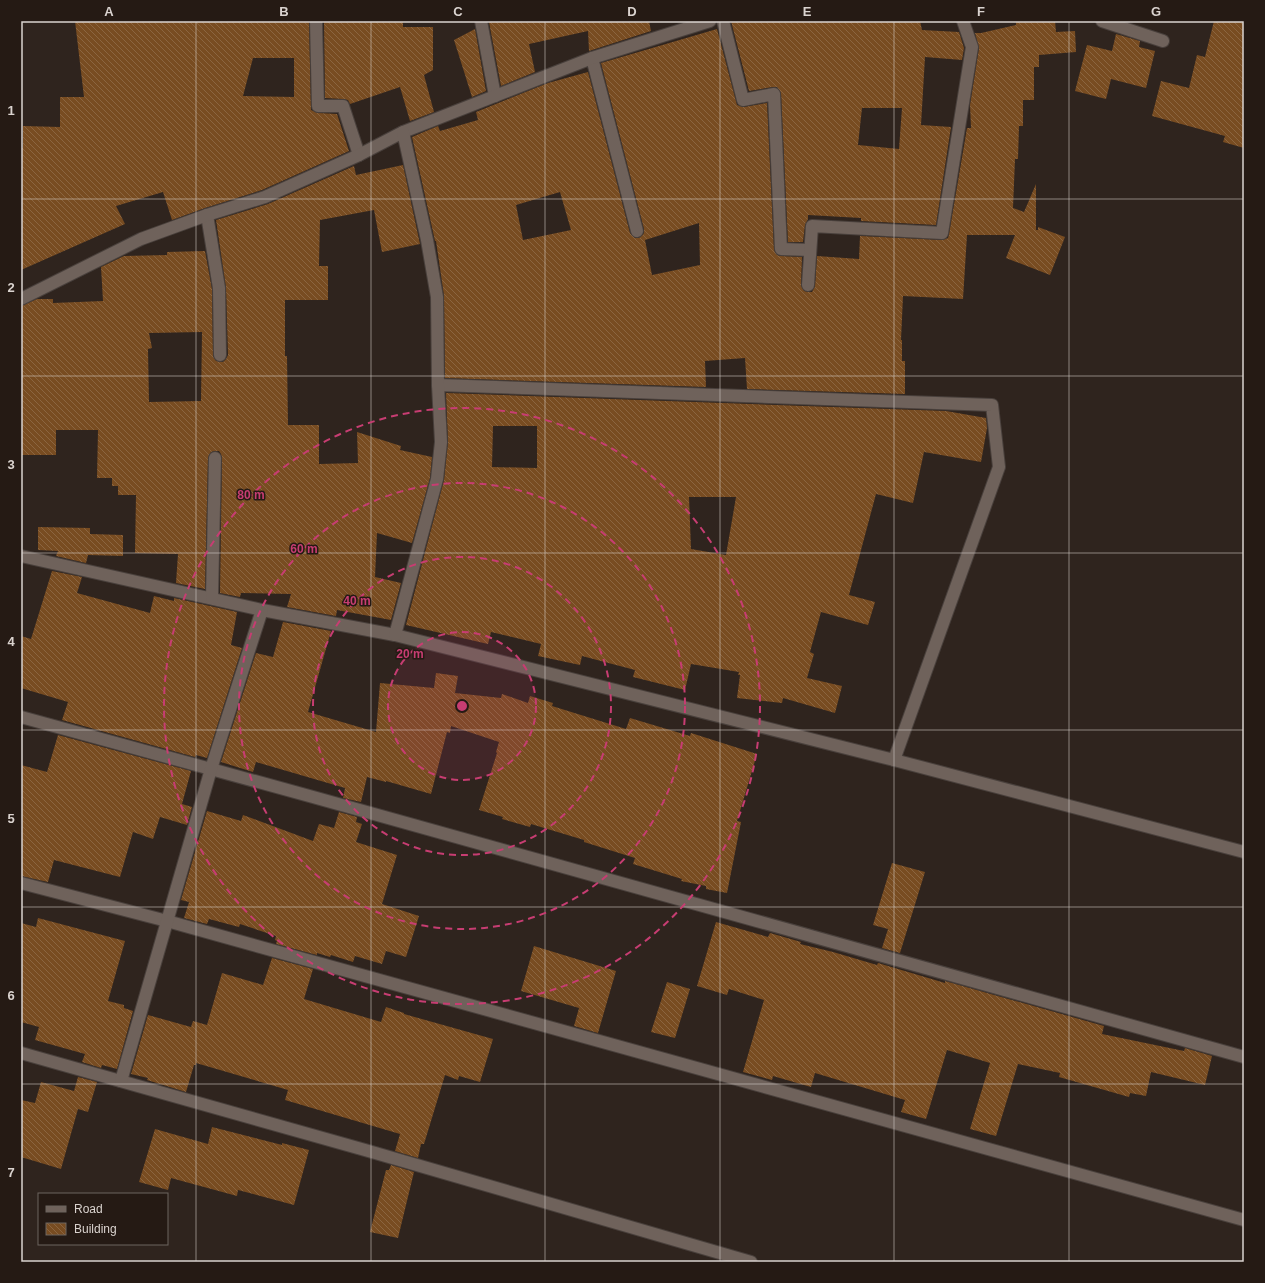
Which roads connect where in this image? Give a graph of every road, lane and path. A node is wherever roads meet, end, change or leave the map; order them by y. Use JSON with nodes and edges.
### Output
{"nodes":[{"id":1,"x":316,"y":21,"type":"edge"},
{"id":2,"x":481,"y":21,"type":"edge"},
{"id":3,"x":710,"y":21,"type":"edge"},
{"id":4,"x":723,"y":21,"type":"edge"},
{"id":5,"x":963,"y":21,"type":"edge"},
{"id":6,"x":1102,"y":21,"type":"edge"},
{"id":7,"x":1163,"y":41,"type":"dead end"},
{"id":8,"x":592,"y":58,"type":"junction"},
{"id":9,"x":495,"y":96,"type":"junction"},
{"id":10,"x":403,"y":132,"type":"junction"},
{"id":11,"x":359,"y":155,"type":"junction"},
{"id":12,"x":207,"y":215,"type":"junction"},
{"id":13,"x":637,"y":231,"type":"dead end"},
{"id":14,"x":810,"y":250,"type":"junction"},
{"id":15,"x":808,"y":285,"type":"dead end"},
{"id":16,"x":21,"y":299,"type":"edge"},
{"id":17,"x":220,"y":355,"type":"dead end"},
{"id":18,"x":438,"y":385,"type":"junction"},
{"id":19,"x":215,"y":458,"type":"dead end"},
{"id":20,"x":21,"y":556,"type":"edge"},
{"id":21,"x":212,"y":598,"type":"junction"},
{"id":22,"x":262,"y":610,"type":"junction"},
{"id":23,"x":395,"y":635,"type":"junction"},
{"id":24,"x":21,"y":717,"type":"edge"},
{"id":25,"x":894,"y":760,"type":"junction"},
{"id":26,"x":211,"y":769,"type":"junction"},
{"id":27,"x":1244,"y":852,"type":"edge"},
{"id":28,"x":21,"y":883,"type":"edge"},
{"id":29,"x":167,"y":921,"type":"junction"},
{"id":30,"x":21,"y":1053,"type":"edge"},
{"id":31,"x":1244,"y":1057,"type":"edge"},
{"id":32,"x":121,"y":1081,"type":"junction"},
{"id":33,"x":1244,"y":1220,"type":"edge"},
{"id":34,"x":751,"y":1262,"type":"edge"}],
"edges":[{"from":1,"to":11,"type":"street"},
{"from":2,"to":9,"type":"street"},
{"from":3,"to":8,"type":"street"},
{"from":4,"to":14,"type":"street"},
{"from":5,"to":14,"type":"street"},
{"from":6,"to":7,"type":"street"},
{"from":8,"to":9,"type":"street"},
{"from":8,"to":13,"type":"street"},
{"from":9,"to":10,"type":"street"},
{"from":10,"to":11,"type":"street"},
{"from":10,"to":18,"type":"street"},
{"from":11,"to":12,"type":"street"},
{"from":12,"to":16,"type":"street"},
{"from":12,"to":17,"type":"street"},
{"from":14,"to":15,"type":"street"},
{"from":18,"to":23,"type":"street"},
{"from":18,"to":25,"type":"street"},
{"from":19,"to":21,"type":"street"},
{"from":20,"to":21,"type":"street"},
{"from":21,"to":22,"type":"street"},
{"from":22,"to":23,"type":"street"},
{"from":22,"to":26,"type":"street"},
{"from":23,"to":25,"type":"street"},
{"from":24,"to":26,"type":"street"},
{"from":25,"to":27,"type":"street"},
{"from":26,"to":29,"type":"street"},
{"from":26,"to":31,"type":"street"},
{"from":28,"to":29,"type":"street"},
{"from":29,"to":32,"type":"street"},
{"from":29,"to":33,"type":"street"},
{"from":30,"to":32,"type":"street"},
{"from":32,"to":34,"type":"street"}]}
